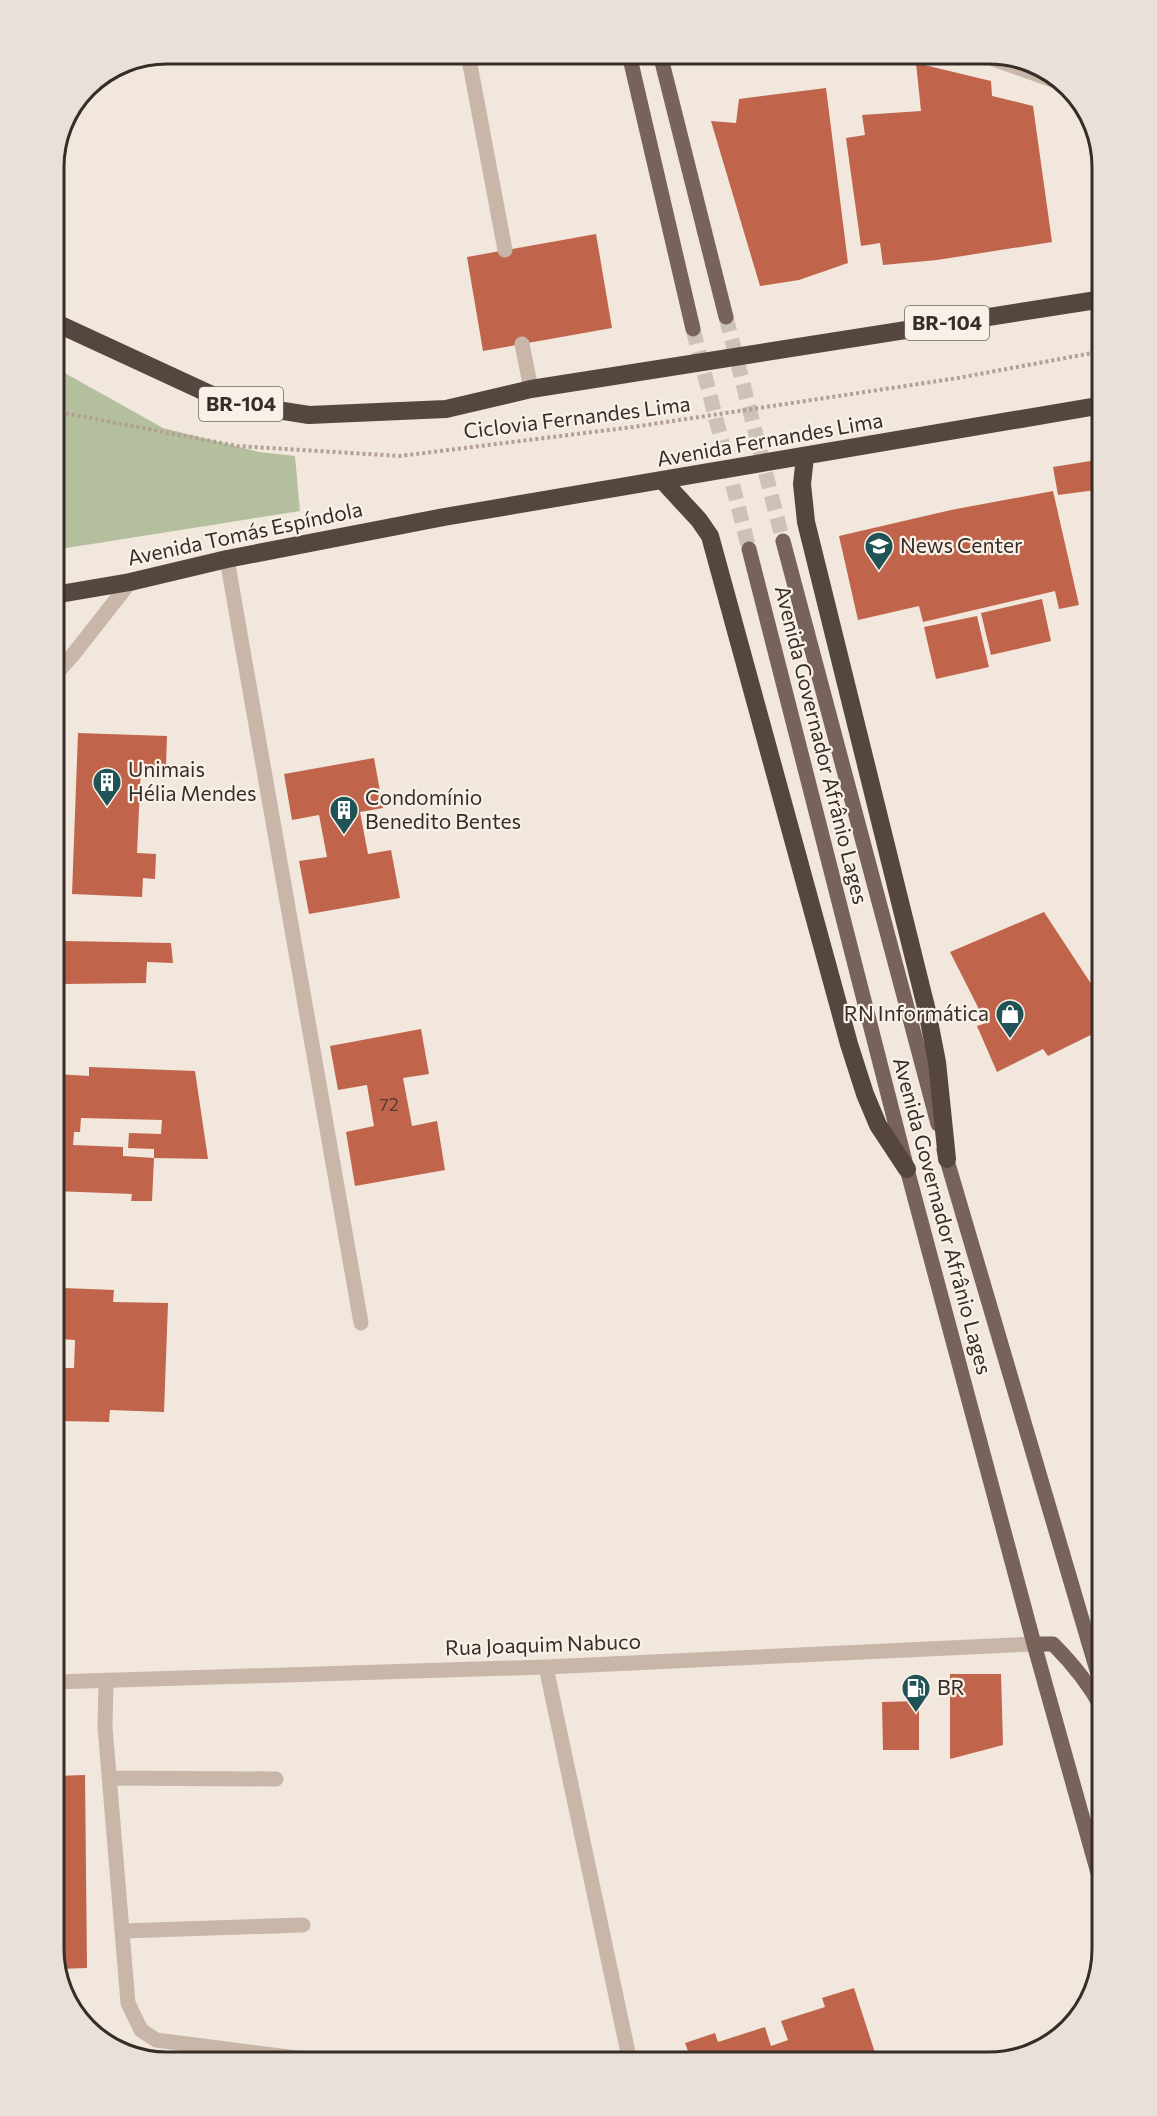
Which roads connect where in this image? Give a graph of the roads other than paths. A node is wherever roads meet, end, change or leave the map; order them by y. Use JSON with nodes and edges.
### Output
{"nodes":[{"id":1,"x":470,"y":64,"type":"edge"},
{"id":2,"x":631,"y":65,"type":"edge"},
{"id":3,"x":663,"y":65,"type":"edge"},
{"id":4,"x":505,"y":250,"type":"dead end"},
{"id":5,"x":1092,"y":301,"type":"edge"},
{"id":6,"x":726,"y":317,"type":"tunnel mouth"},
{"id":7,"x":65,"y":327,"type":"edge"},
{"id":8,"x":693,"y":329,"type":"tunnel mouth"},
{"id":9,"x":522,"y":344,"type":"dead end"},
{"id":10,"x":531,"y":389,"type":"junction"},
{"id":11,"x":1092,"y":407,"type":"edge"},
{"id":12,"x":805,"y":457,"type":"junction"},
{"id":13,"x":663,"y":481,"type":"junction"},
{"id":14,"x":444,"y":517,"type":"joint"},
{"id":15,"x":783,"y":541,"type":"tunnel mouth"},
{"id":16,"x":750,"y":549,"type":"tunnel mouth"},
{"id":17,"x":227,"y":559,"type":"junction"},
{"id":18,"x":130,"y":582,"type":"junction"},
{"id":19,"x":65,"y":593,"type":"edge"},
{"id":20,"x":65,"y":664,"type":"edge"},
{"id":21,"x":947,"y":1159,"type":"junction"},
{"id":22,"x":907,"y":1169,"type":"junction"},
{"id":23,"x":361,"y":1323,"type":"dead end"},
{"id":24,"x":1092,"y":1627,"type":"edge"},
{"id":25,"x":1034,"y":1644,"type":"junction"},
{"id":26,"x":546,"y":1667,"type":"junction"},
{"id":27,"x":106,"y":1680,"type":"junction"},
{"id":28,"x":64,"y":1682,"type":"edge"},
{"id":29,"x":1092,"y":1692,"type":"edge"},
{"id":30,"x":110,"y":1778,"type":"junction"},
{"id":31,"x":276,"y":1779,"type":"dead end"},
{"id":32,"x":1092,"y":1852,"type":"edge"},
{"id":33,"x":303,"y":1925,"type":"dead end"},
{"id":34,"x":122,"y":1932,"type":"junction"},
{"id":35,"x":243,"y":2051,"type":"edge"},
{"id":36,"x":628,"y":2052,"type":"edge"}],
"edges":[{"from":1,"to":4,"type":"street"},
{"from":2,"to":8,"type":"main road"},
{"from":3,"to":6,"type":"main road"},
{"from":5,"to":10,"type":"highway","number":"BR-104"},
{"from":7,"to":10,"type":"highway","number":"BR-104"},
{"from":9,"to":10,"type":"street"},
{"from":11,"to":12,"type":"highway","name":"Avenida Fernandes Lima"},
{"from":12,"to":13,"type":"highway","name":"Avenida Fernandes Lima"},
{"from":12,"to":21,"type":"highway"},
{"from":13,"to":14,"type":"highway","name":"Avenida Fernandes Lima"},
{"from":13,"to":22,"type":"highway"},
{"from":14,"to":17,"type":"highway","name":"Avenida Tomás Espíndola"},
{"from":15,"to":21,"type":"main road","name":"Avenida Governador Afrânio Lages"},
{"from":16,"to":22,"type":"main road","name":"Avenida Governador Afrânio Lages"},
{"from":17,"to":18,"type":"highway","name":"Avenida Tomás Espíndola"},
{"from":17,"to":23,"type":"street"},
{"from":18,"to":19,"type":"highway","name":"Avenida Tomás Espíndola"},
{"from":18,"to":20,"type":"street"},
{"from":21,"to":24,"type":"main road","name":"Avenida Governador Afrânio Lages"},
{"from":22,"to":25,"type":"main road","name":"Avenida Governador Afrânio Lages"},
{"from":25,"to":26,"type":"street","name":"Rua Joaquim Nabuco"},
{"from":25,"to":29,"type":"main road"},
{"from":25,"to":32,"type":"main road","name":"Avenida Governador Afrânio Lages"},
{"from":26,"to":27,"type":"street","name":"Rua Joaquim Nabuco"},
{"from":26,"to":36,"type":"street"},
{"from":27,"to":28,"type":"street","name":"Rua Joaquim Nabuco"},
{"from":27,"to":30,"type":"street"},
{"from":30,"to":31,"type":"street"},
{"from":30,"to":34,"type":"street"},
{"from":33,"to":34,"type":"street"},
{"from":34,"to":35,"type":"street"}]}
